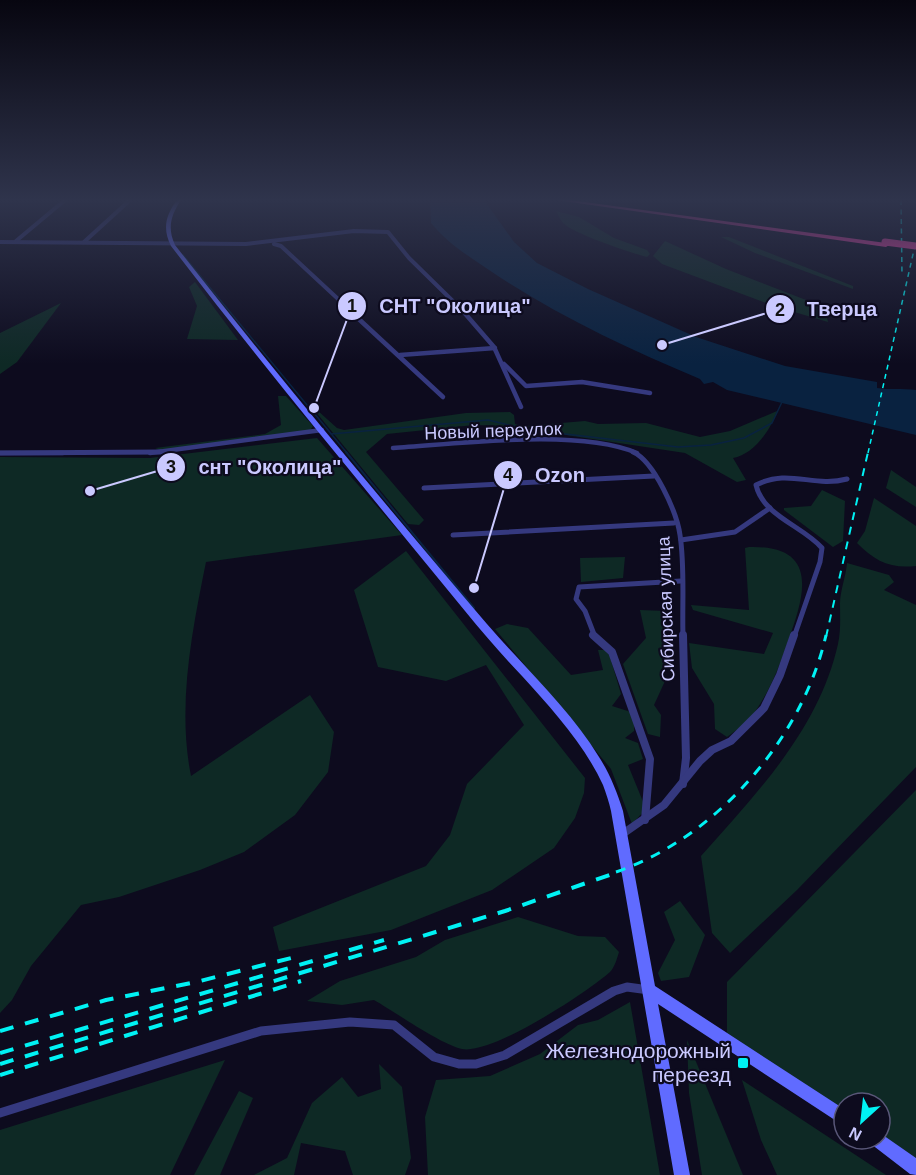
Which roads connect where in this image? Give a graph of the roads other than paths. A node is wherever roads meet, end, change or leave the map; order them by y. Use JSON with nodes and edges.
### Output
{"nodes":[{"id":1,"x":181,"y":255,"type":"edge"},
{"id":2,"x":290,"y":255,"type":"edge"},
{"id":3,"x":407,"y":255,"type":"edge"},
{"id":4,"x":495,"y":348,"type":"junction"},
{"id":5,"x":400,"y":355,"type":"junction"},
{"id":6,"x":502,"y":363,"type":"junction"},
{"id":7,"x":650,"y":393,"type":"dead end"},
{"id":8,"x":443,"y":397,"type":"dead end"},
{"id":9,"x":521,"y":407,"type":"dead end"},
{"id":10,"x":322,"y":430,"type":"junction"},
{"id":11,"x":393,"y":448,"type":"dead end"},
{"id":12,"x":629,"y":449,"type":"joint"},
{"id":13,"x":0,"y":453,"type":"edge"},
{"id":14,"x":654,"y":476,"type":"junction"},
{"id":15,"x":847,"y":479,"type":"dead end"},
{"id":16,"x":424,"y":488,"type":"dead end"},
{"id":17,"x":770,"y":508,"type":"junction"},
{"id":18,"x":674,"y":524,"type":"junction"},
{"id":19,"x":453,"y":534,"type":"dead end"},
{"id":20,"x":681,"y":540,"type":"junction"},
{"id":21,"x":681,"y":581,"type":"junction"},
{"id":22,"x":683,"y":784,"type":"junction"},
{"id":23,"x":645,"y":820,"type":"junction"},
{"id":24,"x":621,"y":835,"type":"junction"},
{"id":25,"x":649,"y":990,"type":"junction"},
{"id":26,"x":832,"y":1110,"type":"edge"},
{"id":27,"x":0,"y":1113,"type":"edge"},
{"id":28,"x":892,"y":1151,"type":"edge"},
{"id":29,"x":916,"y":1168,"type":"edge"},
{"id":30,"x":682,"y":1175,"type":"edge"}],
"edges":[{"from":1,"to":10,"type":"main road"},
{"from":2,"to":5,"type":"street"},
{"from":3,"to":4,"type":"street"},
{"from":4,"to":5,"type":"street"},
{"from":4,"to":6,"type":"street"},
{"from":5,"to":8,"type":"street"},
{"from":6,"to":7,"type":"street"},
{"from":6,"to":9,"type":"street"},
{"from":10,"to":13,"type":"street"},
{"from":10,"to":24,"type":"main road"},
{"from":11,"to":12,"type":"street","name":"Новый переулок"},
{"from":12,"to":14,"type":"street","name":"Сибирская улица"},
{"from":14,"to":16,"type":"street"},
{"from":14,"to":18,"type":"street","name":"Сибирская улица"},
{"from":15,"to":17,"type":"street"},
{"from":17,"to":20,"type":"street"},
{"from":17,"to":22,"type":"street"},
{"from":18,"to":19,"type":"street"},
{"from":18,"to":20,"type":"street","name":"Сибирская улица"},
{"from":20,"to":21,"type":"street","name":"Сибирская улица"},
{"from":21,"to":22,"type":"street","name":"Сибирская улица"},
{"from":21,"to":23,"type":"street"},
{"from":22,"to":23,"type":"street"},
{"from":23,"to":24,"type":"street"},
{"from":24,"to":25,"type":"main road"},
{"from":25,"to":26,"type":"main road"},
{"from":25,"to":27,"type":"street"},
{"from":25,"to":30,"type":"main road"},
{"from":28,"to":29,"type":"main road"}]}
